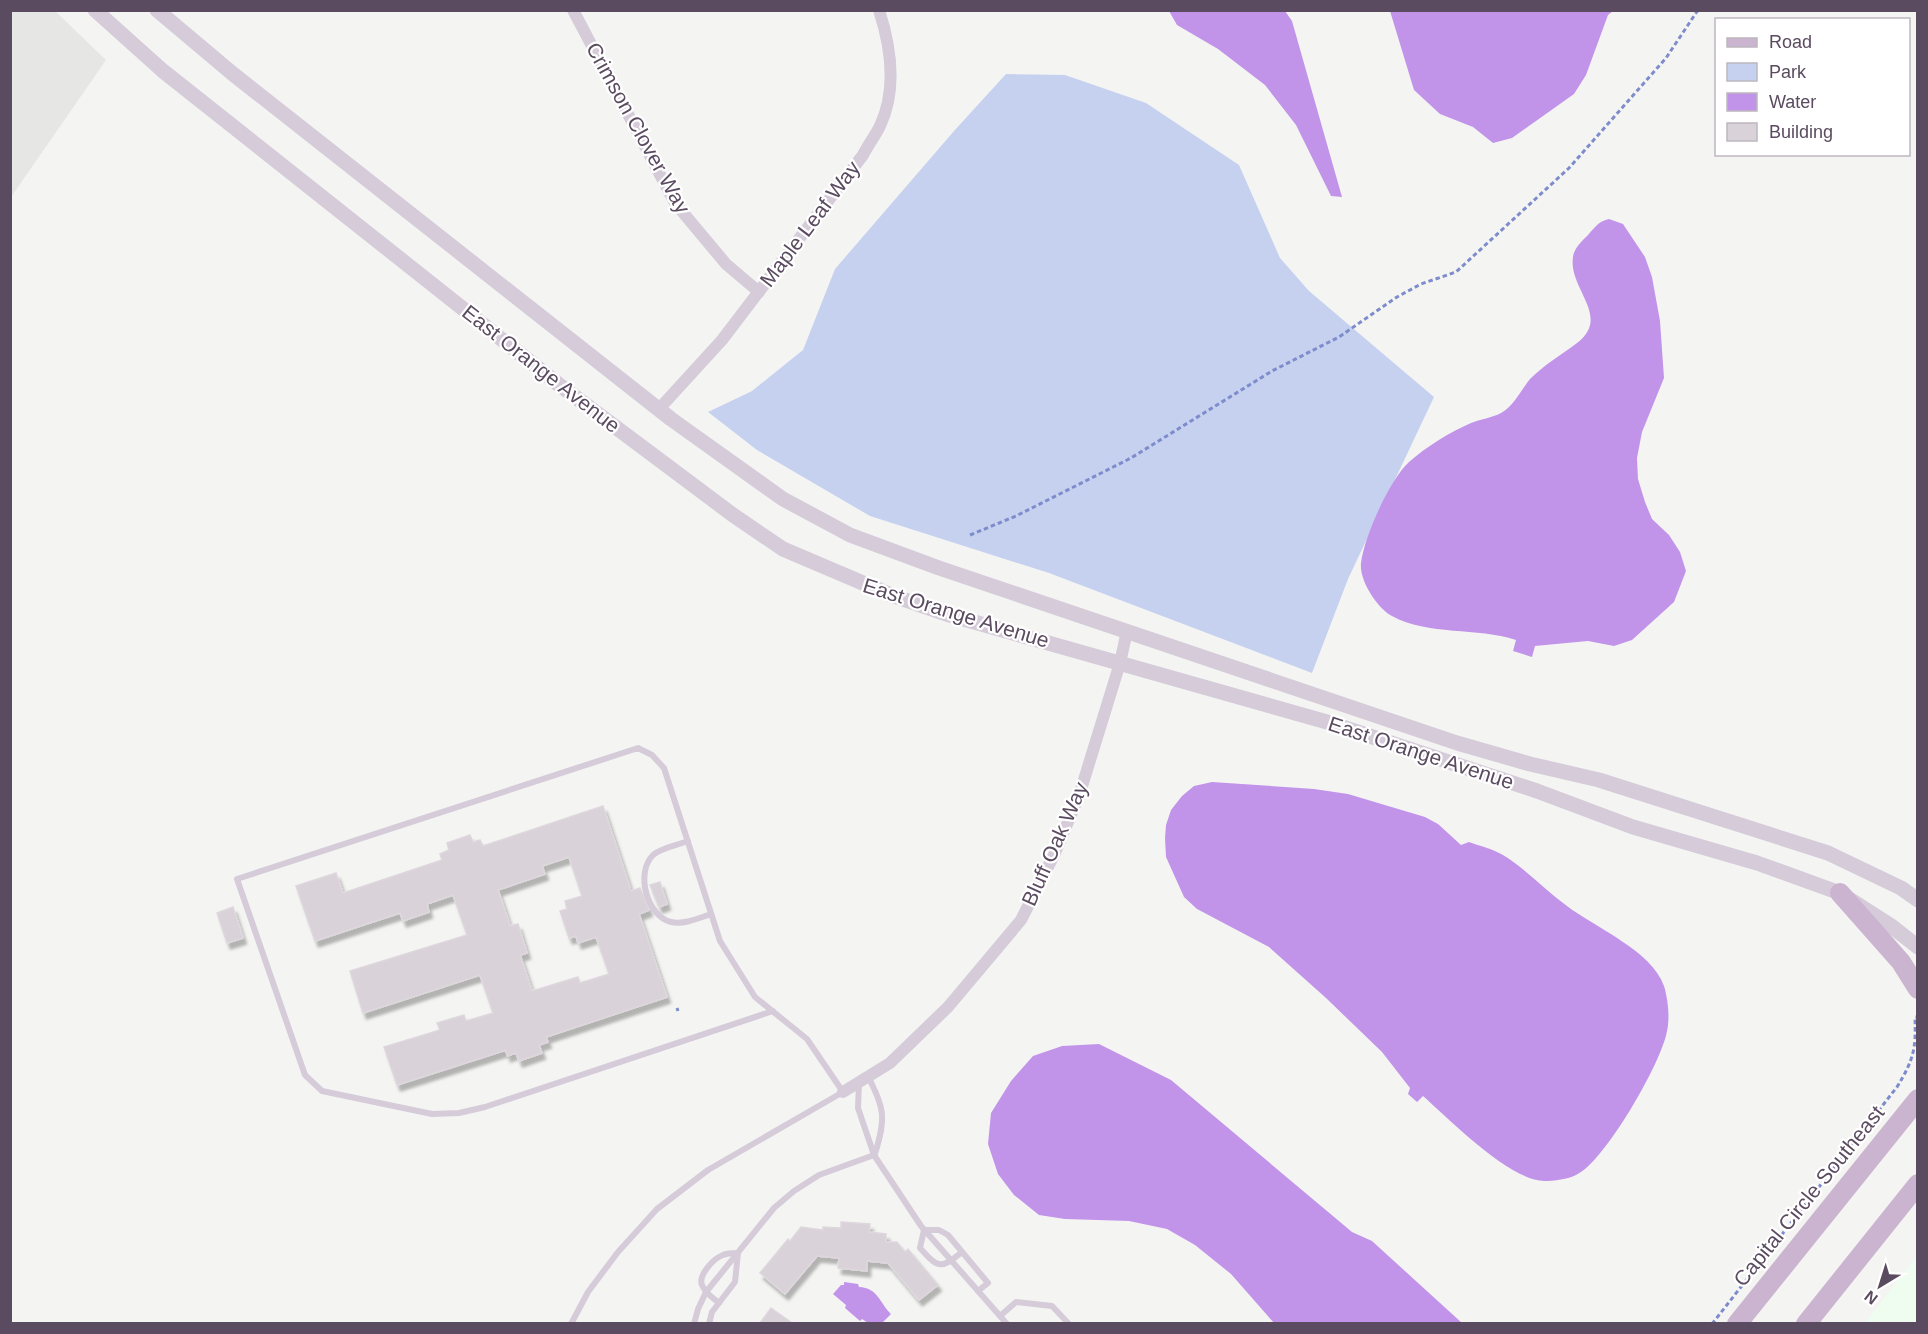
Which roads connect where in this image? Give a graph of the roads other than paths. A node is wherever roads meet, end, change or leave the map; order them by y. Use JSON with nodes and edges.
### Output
{"nodes":[{"id":1,"x":95,"y":10,"type":"edge"},
{"id":2,"x":157,"y":10,"type":"edge"},
{"id":3,"x":573,"y":10,"type":"edge"},
{"id":4,"x":879,"y":10,"type":"edge"},
{"id":5,"x":759,"y":292,"type":"junction"},
{"id":6,"x":659,"y":409,"type":"junction"},
{"id":7,"x":1127,"y":631,"type":"junction"},
{"id":8,"x":1120,"y":663,"type":"junction"},
{"id":9,"x":688,"y":841,"type":"junction"},
{"id":10,"x":1840,"y":893,"type":"junction"},
{"id":11,"x":1917,"y":900,"type":"edge"},
{"id":12,"x":711,"y":914,"type":"junction"},
{"id":13,"x":1917,"y":947,"type":"edge"},
{"id":14,"x":1917,"y":989,"type":"edge"},
{"id":15,"x":773,"y":1011,"type":"junction"},
{"id":16,"x":864,"y":1079,"type":"junction"},
{"id":17,"x":843,"y":1092,"type":"junction"},
{"id":18,"x":1917,"y":1098,"type":"edge"},
{"id":19,"x":874,"y":1155,"type":"junction"},
{"id":20,"x":1917,"y":1184,"type":"edge"},
{"id":21,"x":924,"y":1230,"type":"junction"},
{"id":22,"x":962,"y":1252,"type":"junction"},
{"id":23,"x":738,"y":1253,"type":"junction"},
{"id":24,"x":951,"y":1261,"type":"junction"},
{"id":25,"x":978,"y":1291,"type":"junction"},
{"id":26,"x":706,"y":1292,"type":"junction"},
{"id":27,"x":719,"y":1303,"type":"junction"},
{"id":28,"x":1000,"y":1316,"type":"junction"},
{"id":29,"x":571,"y":1323,"type":"edge"},
{"id":30,"x":694,"y":1323,"type":"edge"},
{"id":31,"x":709,"y":1323,"type":"edge"},
{"id":32,"x":1007,"y":1323,"type":"edge"},
{"id":33,"x":1069,"y":1323,"type":"edge"},
{"id":34,"x":1737,"y":1323,"type":"edge"},
{"id":35,"x":1806,"y":1323,"type":"edge"}],
"edges":[{"from":1,"to":8,"type":"street","name":"East Orange Avenue"},
{"from":2,"to":6,"type":"street","name":"East Orange Avenue"},
{"from":3,"to":5,"type":"street","name":"Crimson Clover Way"},
{"from":4,"to":5,"type":"street","name":"Maple Leaf Way"},
{"from":5,"to":6,"type":"street","name":"Maple Leaf Way"},
{"from":6,"to":7,"type":"street","name":"East Orange Avenue"},
{"from":7,"to":8,"type":"street","name":"Bluff Oak Way"},
{"from":7,"to":11,"type":"street","name":"East Orange Avenue"},
{"from":8,"to":10,"type":"street","name":"East Orange Avenue"},
{"from":8,"to":16,"type":"street","name":"Bluff Oak Way"},
{"from":9,"to":12,"type":"lane"},
{"from":9,"to":12,"type":"lane"},
{"from":9,"to":15,"type":"lane"},
{"from":10,"to":13,"type":"street","name":"East Orange Avenue"},
{"from":10,"to":14,"type":"main road"},
{"from":12,"to":15,"type":"lane"},
{"from":15,"to":17,"type":"lane"},
{"from":16,"to":17,"type":"street","name":"Bluff Oak Way"},
{"from":16,"to":19,"type":"lane"},
{"from":16,"to":19,"type":"lane"},
{"from":17,"to":29,"type":"lane"},
{"from":18,"to":34,"type":"main road","name":"Capital Circle Southeast"},
{"from":19,"to":21,"type":"lane"},
{"from":19,"to":23,"type":"lane"},
{"from":20,"to":35,"type":"main road"},
{"from":21,"to":22,"type":"lane"},
{"from":21,"to":24,"type":"lane"},
{"from":21,"to":24,"type":"lane"},
{"from":22,"to":24,"type":"lane"},
{"from":22,"to":25,"type":"lane"},
{"from":23,"to":26,"type":"lane"},
{"from":23,"to":26,"type":"lane"},
{"from":23,"to":27,"type":"lane"},
{"from":24,"to":25,"type":"lane"},
{"from":25,"to":28,"type":"lane"},
{"from":26,"to":27,"type":"lane"},
{"from":26,"to":30,"type":"lane"},
{"from":27,"to":31,"type":"lane"},
{"from":28,"to":32,"type":"lane"},
{"from":28,"to":33,"type":"lane"}]}
